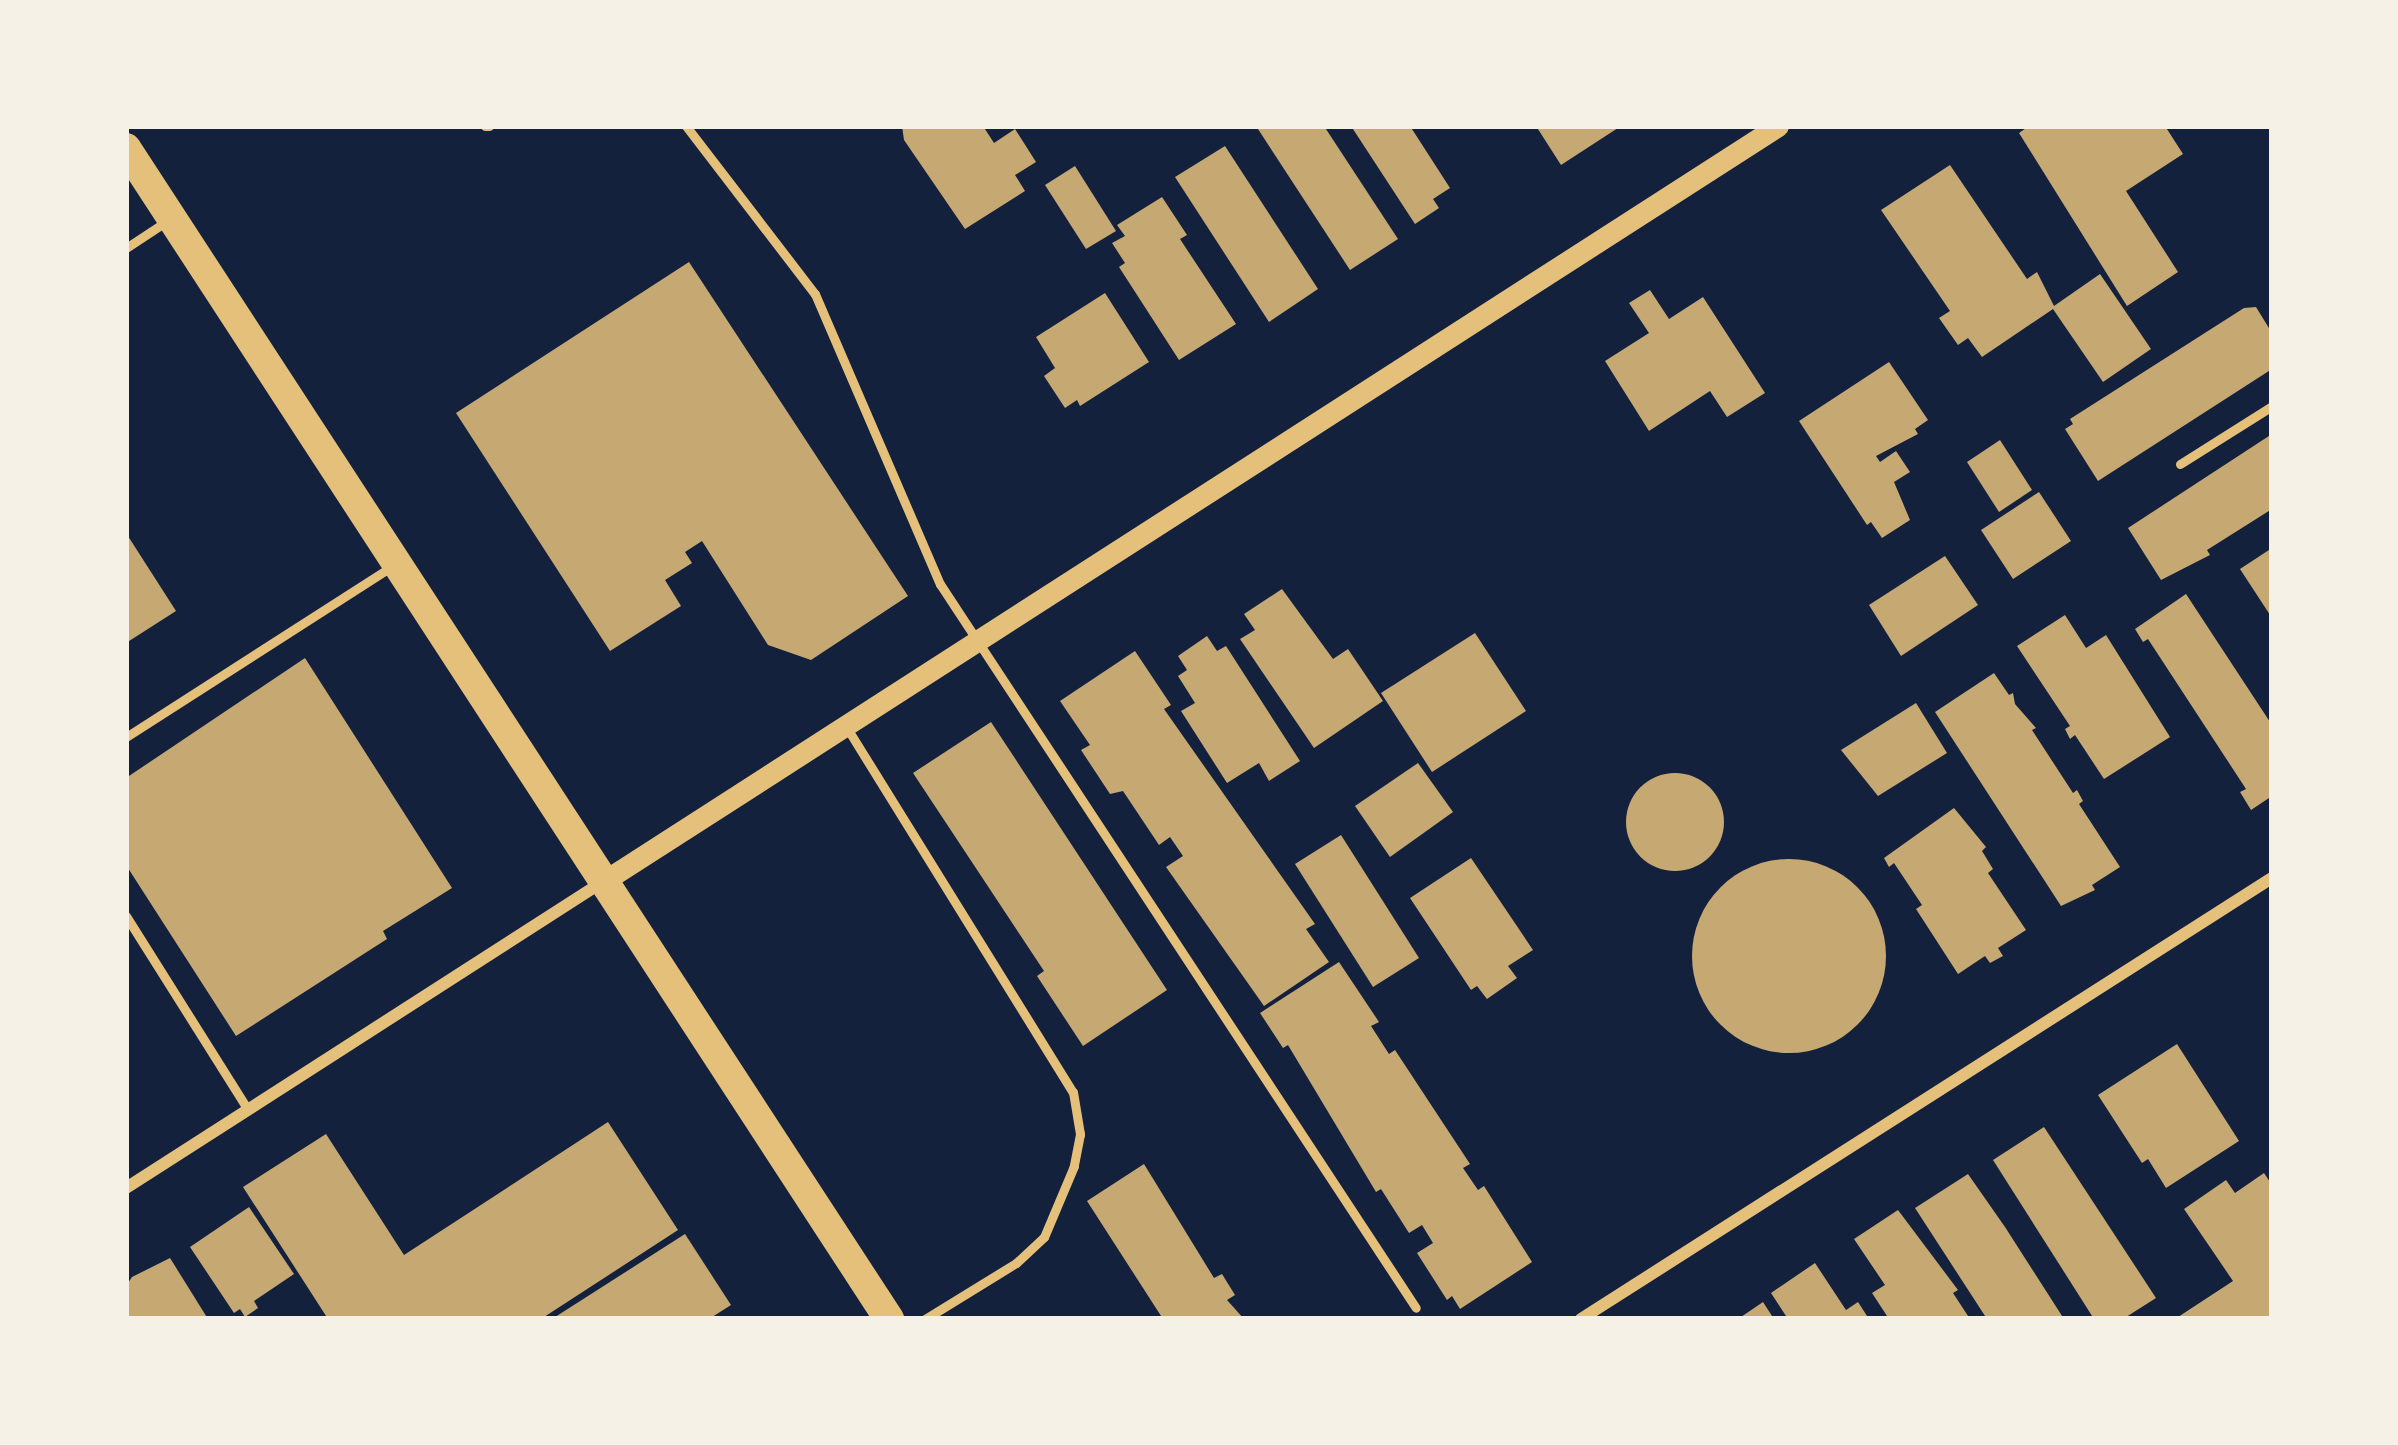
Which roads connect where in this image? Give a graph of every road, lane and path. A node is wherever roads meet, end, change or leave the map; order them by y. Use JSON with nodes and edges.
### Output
{"nodes":[{"id":1,"x":686,"y":126,"type":"edge"},
{"id":2,"x":1778,"y":126,"type":"edge"},
{"id":3,"x":126,"y":148,"type":"edge"},
{"id":4,"x":173,"y":217,"type":"junction"},
{"id":5,"x":126,"y":248,"type":"edge"},
{"id":6,"x":2272,"y":406,"type":"edge"},
{"id":7,"x":2180,"y":464,"type":"dead end"},
{"id":8,"x":398,"y":562,"type":"junction"},
{"id":9,"x":976,"y":641,"type":"junction"},
{"id":10,"x":845,"y":726,"type":"junction"},
{"id":11,"x":126,"y":737,"type":"edge"},
{"id":12,"x":2272,"y":878,"type":"edge"},
{"id":13,"x":604,"y":881,"type":"junction"},
{"id":14,"x":126,"y":916,"type":"edge"},
{"id":15,"x":248,"y":1110,"type":"junction"},
{"id":16,"x":126,"y":1188,"type":"edge"},
{"id":17,"x":1416,"y":1308,"type":"dead end"},
{"id":18,"x":889,"y":1319,"type":"edge"},
{"id":19,"x":925,"y":1319,"type":"edge"},
{"id":20,"x":1581,"y":1319,"type":"edge"}],
"edges":[{"from":1,"to":9,"type":"lane"},
{"from":2,"to":9,"type":"street"},
{"from":3,"to":4,"type":"main road"},
{"from":4,"to":5,"type":"lane"},
{"from":4,"to":8,"type":"main road"},
{"from":6,"to":7,"type":"lane"},
{"from":8,"to":11,"type":"lane"},
{"from":8,"to":13,"type":"main road"},
{"from":9,"to":10,"type":"street"},
{"from":9,"to":17,"type":"lane"},
{"from":10,"to":13,"type":"street"},
{"from":10,"to":19,"type":"lane"},
{"from":12,"to":20,"type":"street"},
{"from":13,"to":15,"type":"street"},
{"from":13,"to":18,"type":"main road"},
{"from":14,"to":15,"type":"lane"},
{"from":15,"to":16,"type":"street"}]}
